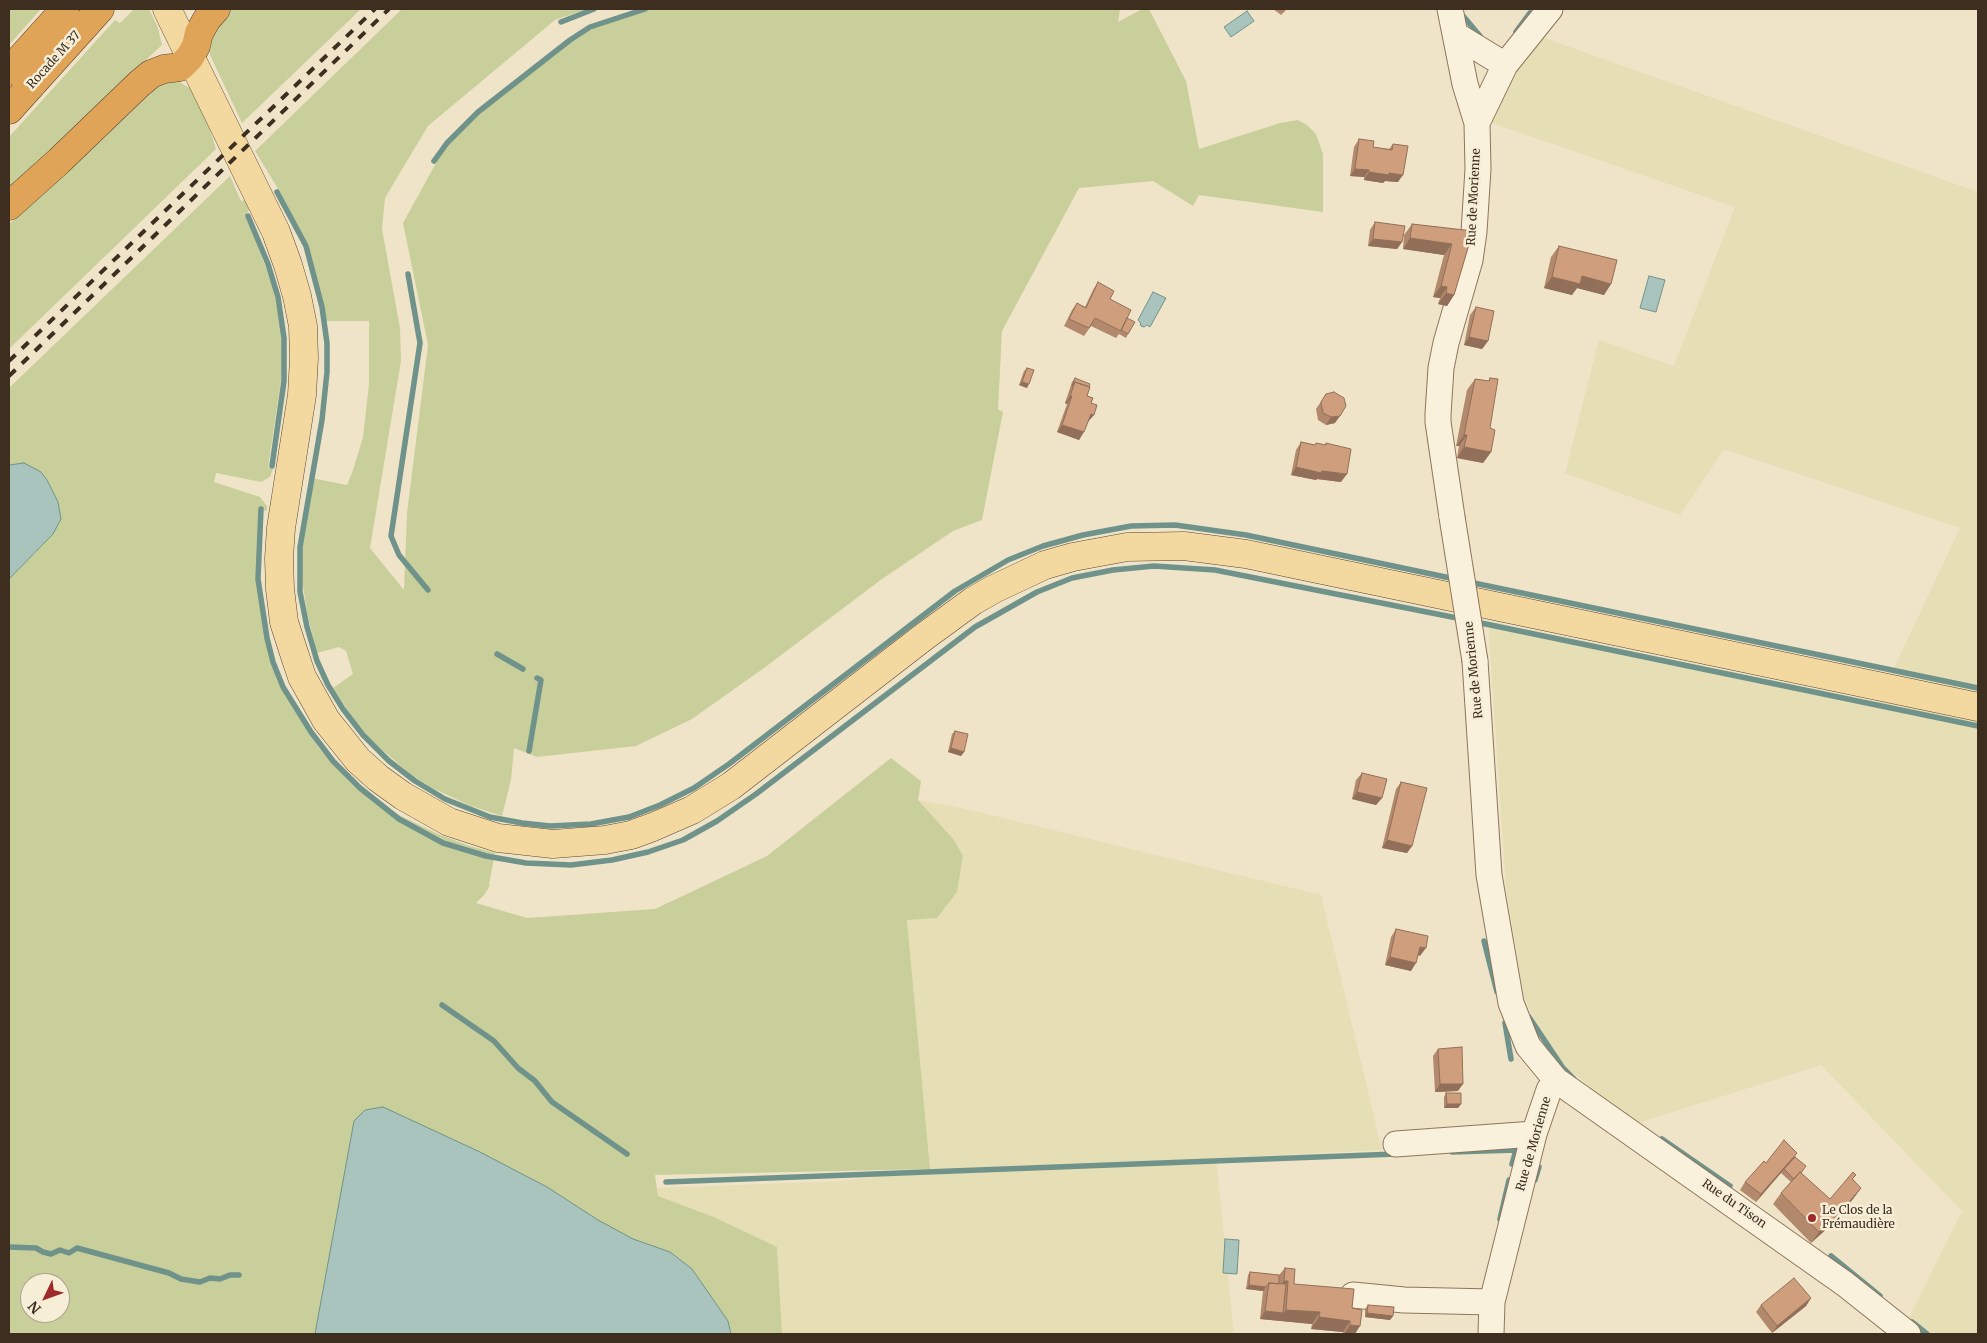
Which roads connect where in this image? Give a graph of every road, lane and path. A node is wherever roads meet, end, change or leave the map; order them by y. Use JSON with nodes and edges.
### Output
{"nodes":[{"id":1,"x":65,"y":9,"type":"edge"},
{"id":2,"x":100,"y":9,"type":"edge"},
{"id":3,"x":167,"y":9,"type":"edge"},
{"id":4,"x":216,"y":9,"type":"edge"},
{"id":5,"x":1450,"y":9,"type":"edge"},
{"id":6,"x":1550,"y":9,"type":"edge"},
{"id":7,"x":1456,"y":35,"type":"junction"},
{"id":8,"x":190,"y":57,"type":"junction"},
{"id":9,"x":1505,"y":65,"type":"junction"},
{"id":10,"x":9,"y":71,"type":"edge"},
{"id":11,"x":9,"y":110,"type":"edge"},
{"id":12,"x":1477,"y":123,"type":"junction"},
{"id":13,"x":9,"y":206,"type":"edge"},
{"id":14,"x":1978,"y":707,"type":"edge"},
{"id":15,"x":1556,"y":1080,"type":"junction"},
{"id":16,"x":1534,"y":1134,"type":"junction"},
{"id":17,"x":1396,"y":1144,"type":"dead end"},
{"id":18,"x":1353,"y":1295,"type":"edge"},
{"id":19,"x":1492,"y":1302,"type":"junction"},
{"id":20,"x":1491,"y":1334,"type":"edge"},
{"id":21,"x":1908,"y":1334,"type":"edge"}],
"edges":[{"from":1,"to":10,"type":"highway"},
{"from":2,"to":11,"type":"highway","name":"Rocade M 37"},
{"from":3,"to":8,"type":"main road"},
{"from":4,"to":8,"type":"highway"},
{"from":5,"to":7,"type":"street"},
{"from":6,"to":9,"type":"street","name":"Rue de Morienne"},
{"from":7,"to":9,"type":"street"},
{"from":7,"to":12,"type":"street"},
{"from":8,"to":13,"type":"highway"},
{"from":8,"to":14,"type":"main road"},
{"from":9,"to":12,"type":"street","name":"Rue de Morienne"},
{"from":12,"to":15,"type":"street","name":"Rue de Morienne","bridge":true},
{"from":15,"to":16,"type":"street","name":"Rue de Morienne"},
{"from":15,"to":21,"type":"street","name":"Rue du Tison"},
{"from":16,"to":17,"type":"street"},
{"from":16,"to":19,"type":"street","name":"Rue de Morienne"},
{"from":18,"to":19,"type":"street"},
{"from":19,"to":20,"type":"street","name":"Rue de Morienne"}]}
